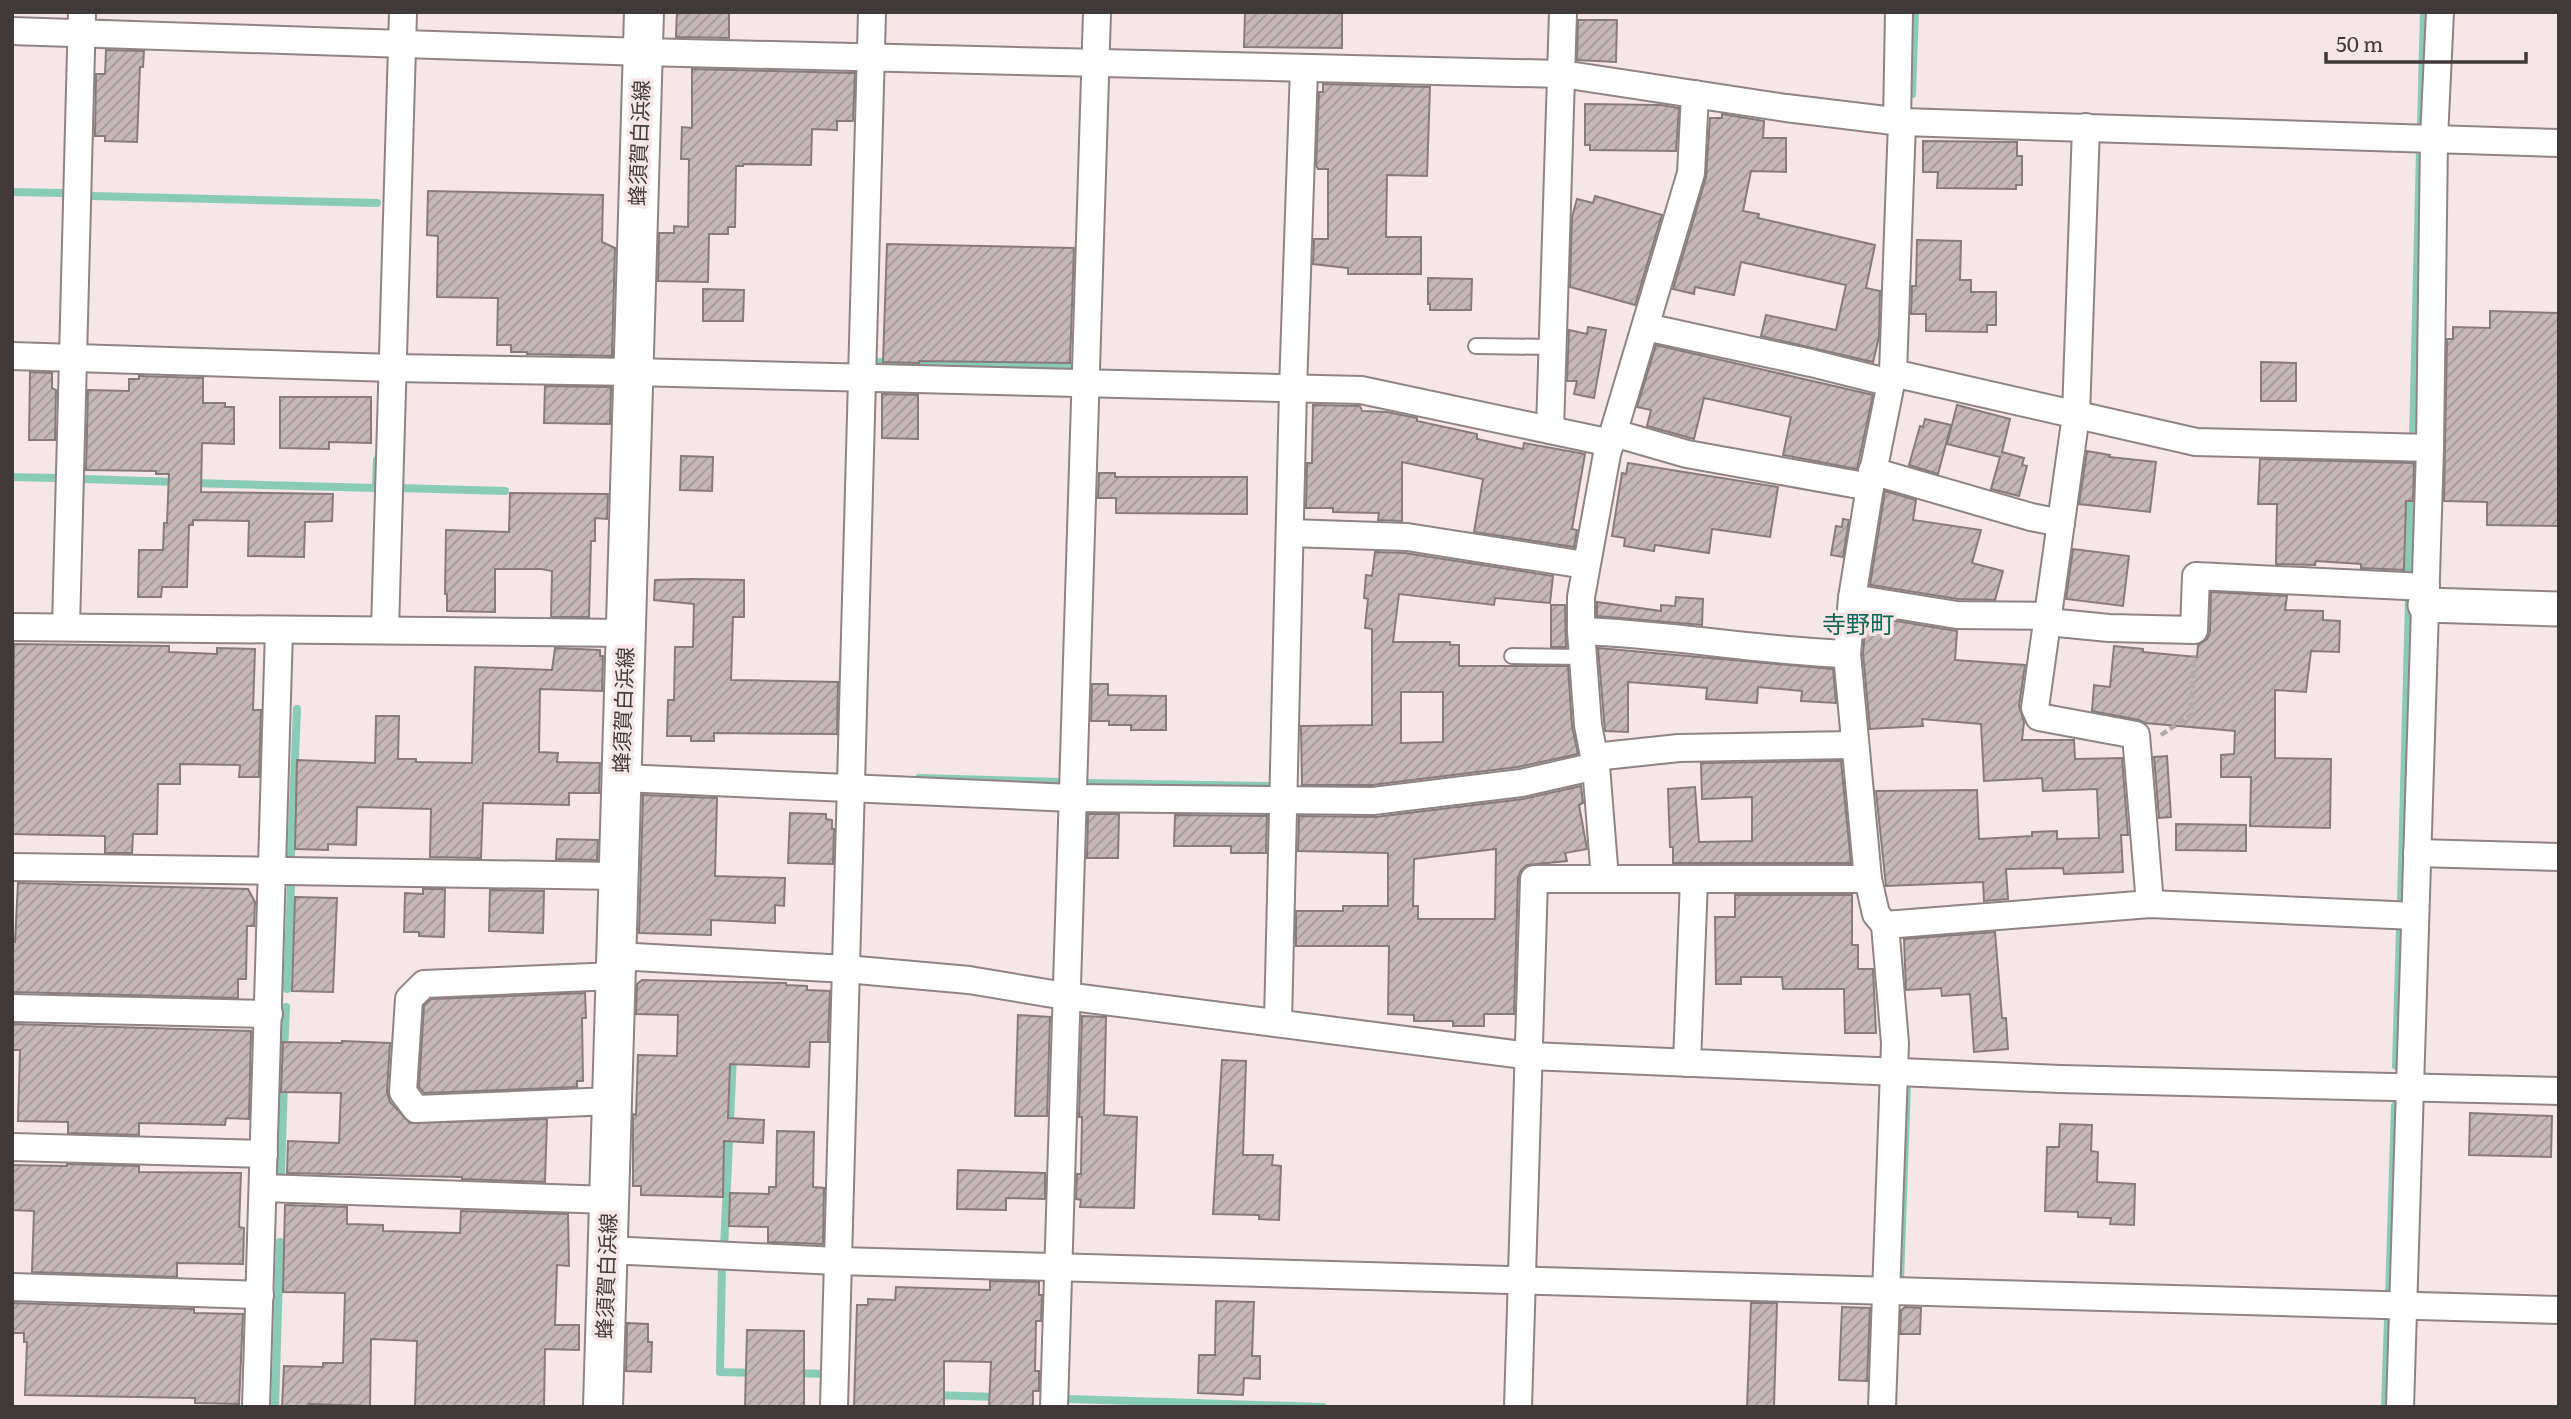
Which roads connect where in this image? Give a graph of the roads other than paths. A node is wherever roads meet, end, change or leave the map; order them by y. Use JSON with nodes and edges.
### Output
{"nodes":[{"id":1,"x":403,"y":12,"type":"edge"},
{"id":2,"x":644,"y":12,"type":"edge"},
{"id":3,"x":872,"y":12,"type":"edge"},
{"id":4,"x":1097,"y":12,"type":"edge"},
{"id":5,"x":1563,"y":12,"type":"edge"},
{"id":6,"x":1899,"y":12,"type":"edge"},
{"id":7,"x":2440,"y":12,"type":"edge"},
{"id":8,"x":82,"y":23,"type":"edge"},
{"id":9,"x":12,"y":31,"type":"edge"},
{"id":10,"x":402,"y":44,"type":"junction"},
{"id":11,"x":643,"y":52,"type":"junction"},
{"id":12,"x":871,"y":58,"type":"junction"},
{"id":13,"x":1096,"y":63,"type":"junction"},
{"id":14,"x":1304,"y":68,"type":"junction"},
{"id":15,"x":1562,"y":74,"type":"junction"},
{"id":16,"x":1695,"y":94,"type":"junction"},
{"id":17,"x":1899,"y":122,"type":"junction"},
{"id":18,"x":2086,"y":127,"type":"junction"},
{"id":19,"x":2434,"y":138,"type":"junction"},
{"id":20,"x":2559,"y":143,"type":"edge"},
{"id":21,"x":1646,"y":327,"type":"junction"},
{"id":22,"x":1476,"y":346,"type":"dead end"},
{"id":23,"x":1553,"y":347,"type":"junction"},
{"id":24,"x":12,"y":356,"type":"edge"},
{"id":25,"x":74,"y":358,"type":"junction"},
{"id":26,"x":393,"y":368,"type":"junction"},
{"id":27,"x":633,"y":372,"type":"junction"},
{"id":28,"x":861,"y":378,"type":"junction"},
{"id":29,"x":1892,"y":378,"type":"junction"},
{"id":30,"x":1086,"y":384,"type":"junction"},
{"id":31,"x":1293,"y":389,"type":"junction"},
{"id":32,"x":2076,"y":415,"type":"junction"},
{"id":33,"x":1550,"y":430,"type":"junction"},
{"id":34,"x":1612,"y":438,"type":"junction"},
{"id":35,"x":2430,"y":448,"type":"junction"},
{"id":36,"x":1871,"y":479,"type":"junction"},
{"id":37,"x":2062,"y":523,"type":"junction"},
{"id":38,"x":1290,"y":533,"type":"junction"},
{"id":39,"x":1585,"y":565,"type":"junction"},
{"id":40,"x":2425,"y":596,"type":"junction"},
{"id":41,"x":1853,"y":598,"type":"junction"},
{"id":42,"x":2559,"y":608,"type":"edge"},
{"id":43,"x":2048,"y":619,"type":"junction"},
{"id":44,"x":12,"y":627,"type":"edge"},
{"id":45,"x":66,"y":627,"type":"junction"},
{"id":46,"x":279,"y":629,"type":"junction"},
{"id":47,"x":385,"y":630,"type":"junction"},
{"id":48,"x":1581,"y":631,"type":"junction"},
{"id":49,"x":626,"y":633,"type":"junction"},
{"id":50,"x":1847,"y":654,"type":"junction"},
{"id":51,"x":1512,"y":656,"type":"dead end"},
{"id":52,"x":1583,"y":657,"type":"junction"},
{"id":53,"x":1854,"y":745,"type":"junction"},
{"id":54,"x":1595,"y":761,"type":"junction"},
{"id":55,"x":622,"y":778,"type":"junction"},
{"id":56,"x":849,"y":789,"type":"junction"},
{"id":57,"x":1072,"y":798,"type":"junction"},
{"id":58,"x":1281,"y":801,"type":"junction"},
{"id":59,"x":2417,"y":853,"type":"junction"},
{"id":60,"x":2559,"y":857,"type":"edge"},
{"id":61,"x":12,"y":867,"type":"edge"},
{"id":62,"x":274,"y":873,"type":"junction"},
{"id":63,"x":619,"y":876,"type":"junction"},
{"id":64,"x":1605,"y":879,"type":"junction"},
{"id":65,"x":1694,"y":879,"type":"junction"},
{"id":66,"x":1868,"y":879,"type":"junction"},
{"id":67,"x":2150,"y":904,"type":"junction"},
{"id":68,"x":2415,"y":916,"type":"junction"},
{"id":69,"x":1885,"y":925,"type":"junction"},
{"id":70,"x":616,"y":966,"type":"junction"},
{"id":71,"x":846,"y":969,"type":"junction"},
{"id":72,"x":1065,"y":996,"type":"junction"},
{"id":73,"x":12,"y":1008,"type":"edge"},
{"id":74,"x":269,"y":1014,"type":"junction"},
{"id":75,"x":1278,"y":1022,"type":"junction"},
{"id":76,"x":1530,"y":1056,"type":"junction"},
{"id":77,"x":1687,"y":1063,"type":"junction"},
{"id":78,"x":1894,"y":1072,"type":"junction"},
{"id":79,"x":2410,"y":1087,"type":"junction"},
{"id":80,"x":2559,"y":1091,"type":"edge"},
{"id":81,"x":612,"y":1101,"type":"junction"},
{"id":82,"x":12,"y":1147,"type":"edge"},
{"id":83,"x":264,"y":1154,"type":"junction"},
{"id":84,"x":263,"y":1188,"type":"junction"},
{"id":85,"x":610,"y":1200,"type":"junction"},
{"id":86,"x":608,"y":1250,"type":"junction"},
{"id":87,"x":838,"y":1261,"type":"junction"},
{"id":88,"x":1058,"y":1267,"type":"junction"},
{"id":89,"x":1522,"y":1280,"type":"junction"},
{"id":90,"x":12,"y":1287,"type":"edge"},
{"id":91,"x":1885,"y":1291,"type":"junction"},
{"id":92,"x":260,"y":1295,"type":"junction"},
{"id":93,"x":2403,"y":1305,"type":"junction"},
{"id":94,"x":2559,"y":1310,"type":"edge"},
{"id":95,"x":256,"y":1407,"type":"edge"},
{"id":96,"x":603,"y":1407,"type":"edge"},
{"id":97,"x":834,"y":1407,"type":"edge"},
{"id":98,"x":1054,"y":1407,"type":"edge"},
{"id":99,"x":1518,"y":1407,"type":"edge"},
{"id":100,"x":1882,"y":1407,"type":"edge"},
{"id":101,"x":2400,"y":1407,"type":"edge"}],
"edges":[{"from":1,"to":10,"type":"street"},
{"from":2,"to":11,"type":"main road","name":"蜂須賀白浜線"},
{"from":3,"to":12,"type":"street"},
{"from":4,"to":13,"type":"street"},
{"from":5,"to":15,"type":"street"},
{"from":6,"to":17,"type":"street"},
{"from":7,"to":19,"type":"street"},
{"from":8,"to":9,"type":"street"},
{"from":8,"to":10,"type":"street"},
{"from":8,"to":25,"type":"street"},
{"from":10,"to":11,"type":"street"},
{"from":10,"to":26,"type":"street"},
{"from":11,"to":12,"type":"street"},
{"from":11,"to":27,"type":"main road","name":"蜂須賀白浜線"},
{"from":12,"to":13,"type":"street"},
{"from":12,"to":28,"type":"street"},
{"from":13,"to":14,"type":"street"},
{"from":13,"to":30,"type":"street"},
{"from":14,"to":15,"type":"street"},
{"from":14,"to":31,"type":"street"},
{"from":15,"to":16,"type":"street"},
{"from":15,"to":23,"type":"street"},
{"from":16,"to":17,"type":"street"},
{"from":16,"to":21,"type":"street"},
{"from":17,"to":18,"type":"street"},
{"from":17,"to":29,"type":"street"},
{"from":18,"to":19,"type":"street"},
{"from":18,"to":32,"type":"street"},
{"from":19,"to":20,"type":"street"},
{"from":19,"to":35,"type":"street"},
{"from":21,"to":29,"type":"street"},
{"from":21,"to":34,"type":"street"},
{"from":22,"to":23,"type":"lane"},
{"from":23,"to":33,"type":"street"},
{"from":24,"to":25,"type":"street"},
{"from":25,"to":26,"type":"street"},
{"from":25,"to":45,"type":"street"},
{"from":26,"to":27,"type":"street"},
{"from":26,"to":47,"type":"street"},
{"from":27,"to":28,"type":"street"},
{"from":27,"to":49,"type":"main road","name":"蜂須賀白浜線"},
{"from":28,"to":30,"type":"street"},
{"from":28,"to":56,"type":"street"},
{"from":29,"to":32,"type":"street"},
{"from":29,"to":36,"type":"street"},
{"from":30,"to":31,"type":"street"},
{"from":30,"to":57,"type":"street"},
{"from":31,"to":33,"type":"street"},
{"from":31,"to":38,"type":"street"},
{"from":32,"to":35,"type":"street"},
{"from":32,"to":37,"type":"street"},
{"from":33,"to":34,"type":"street"},
{"from":34,"to":36,"type":"street"},
{"from":34,"to":39,"type":"street"},
{"from":35,"to":40,"type":"street"},
{"from":36,"to":37,"type":"street"},
{"from":36,"to":41,"type":"street"},
{"from":37,"to":43,"type":"street"},
{"from":38,"to":39,"type":"street"},
{"from":38,"to":58,"type":"street"},
{"from":39,"to":48,"type":"street"},
{"from":40,"to":42,"type":"street"},
{"from":40,"to":43,"type":"street"},
{"from":40,"to":59,"type":"street"},
{"from":41,"to":43,"type":"street"},
{"from":41,"to":50,"type":"street"},
{"from":43,"to":67,"type":"street"},
{"from":44,"to":45,"type":"street"},
{"from":45,"to":46,"type":"street"},
{"from":46,"to":47,"type":"street"},
{"from":46,"to":62,"type":"street"},
{"from":47,"to":49,"type":"street"},
{"from":48,"to":50,"type":"street"},
{"from":48,"to":52,"type":"street"},
{"from":49,"to":55,"type":"main road","name":"蜂須賀白浜線"},
{"from":50,"to":53,"type":"street"},
{"from":51,"to":52,"type":"lane"},
{"from":52,"to":54,"type":"street"},
{"from":53,"to":54,"type":"street"},
{"from":53,"to":66,"type":"street"},
{"from":54,"to":58,"type":"street"},
{"from":54,"to":64,"type":"street"},
{"from":55,"to":56,"type":"street"},
{"from":55,"to":63,"type":"main road","name":"蜂須賀白浜線"},
{"from":56,"to":57,"type":"street"},
{"from":56,"to":71,"type":"street"},
{"from":57,"to":58,"type":"street"},
{"from":57,"to":72,"type":"street"},
{"from":58,"to":75,"type":"street"},
{"from":59,"to":60,"type":"street"},
{"from":59,"to":68,"type":"street"},
{"from":61,"to":62,"type":"street"},
{"from":62,"to":63,"type":"street"},
{"from":62,"to":74,"type":"street"},
{"from":63,"to":70,"type":"main road","name":"蜂須賀白浜線"},
{"from":64,"to":65,"type":"street"},
{"from":64,"to":76,"type":"street"},
{"from":65,"to":66,"type":"street"},
{"from":65,"to":77,"type":"street"},
{"from":66,"to":69,"type":"street"},
{"from":67,"to":68,"type":"street"},
{"from":67,"to":69,"type":"street"},
{"from":68,"to":79,"type":"street"},
{"from":69,"to":78,"type":"street"},
{"from":70,"to":71,"type":"street"},
{"from":70,"to":81,"type":"main road","name":"蜂須賀白浜線"},
{"from":70,"to":81,"type":"street"},
{"from":71,"to":72,"type":"street"},
{"from":71,"to":87,"type":"street"},
{"from":72,"to":75,"type":"street"},
{"from":72,"to":88,"type":"street"},
{"from":73,"to":74,"type":"street"},
{"from":74,"to":83,"type":"street"},
{"from":75,"to":76,"type":"street"},
{"from":76,"to":77,"type":"street"},
{"from":76,"to":89,"type":"street"},
{"from":77,"to":78,"type":"street"},
{"from":78,"to":79,"type":"street"},
{"from":78,"to":91,"type":"street"},
{"from":79,"to":80,"type":"street"},
{"from":79,"to":93,"type":"street"},
{"from":81,"to":85,"type":"main road","name":"蜂須賀白浜線"},
{"from":82,"to":83,"type":"street"},
{"from":83,"to":84,"type":"street"},
{"from":84,"to":85,"type":"street"},
{"from":84,"to":92,"type":"street"},
{"from":85,"to":86,"type":"main road","name":"蜂須賀白浜線"},
{"from":86,"to":87,"type":"street"},
{"from":86,"to":96,"type":"main road","name":"蜂須賀白浜線"},
{"from":87,"to":88,"type":"street"},
{"from":87,"to":97,"type":"street"},
{"from":88,"to":89,"type":"street"},
{"from":88,"to":98,"type":"street"},
{"from":89,"to":91,"type":"street"},
{"from":89,"to":99,"type":"street"},
{"from":90,"to":92,"type":"street"},
{"from":91,"to":93,"type":"street"},
{"from":91,"to":100,"type":"street"},
{"from":92,"to":95,"type":"street"},
{"from":93,"to":94,"type":"street"},
{"from":93,"to":101,"type":"street"}]}
